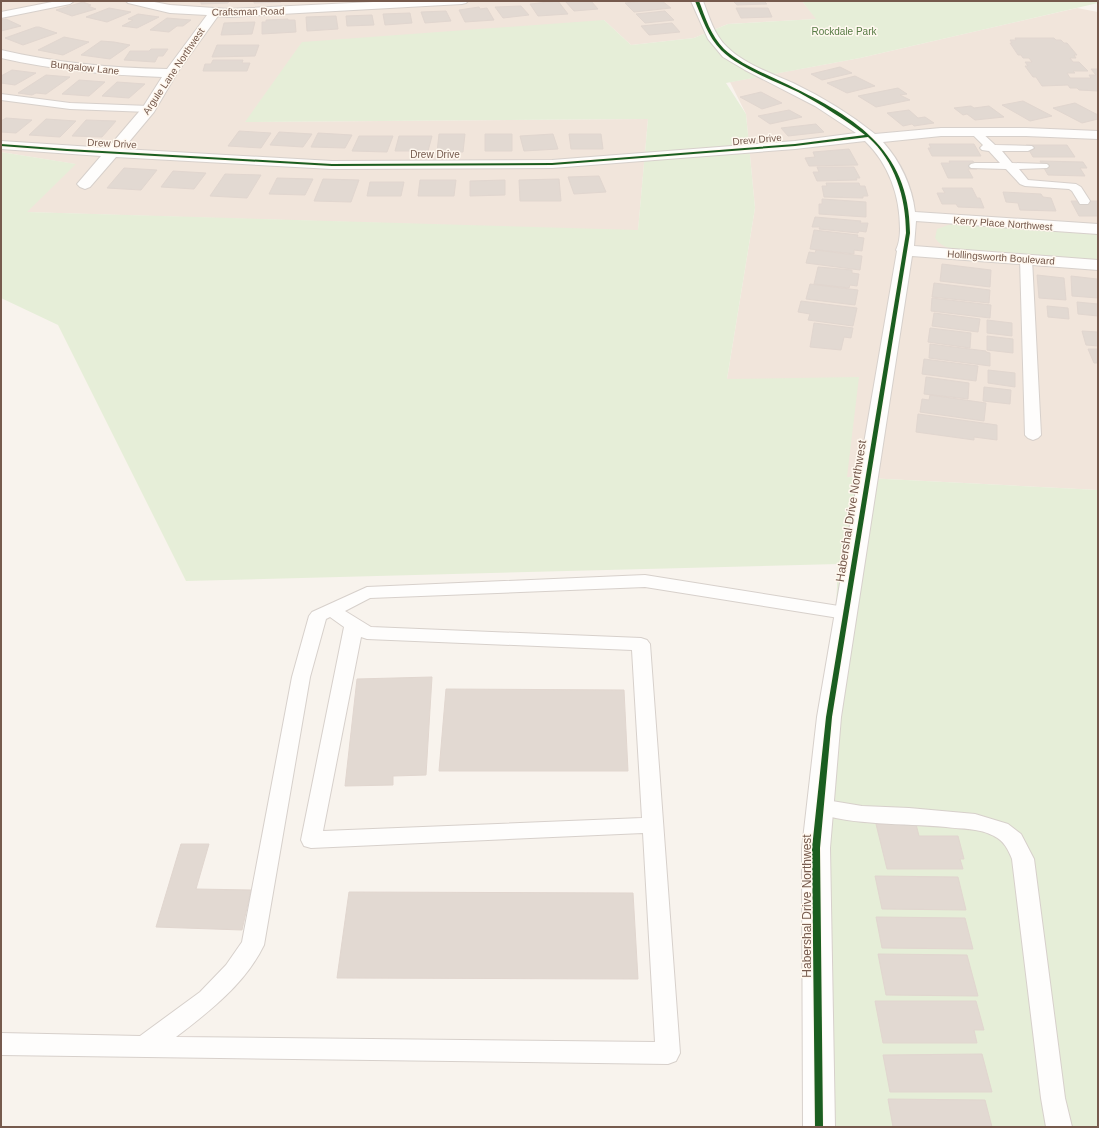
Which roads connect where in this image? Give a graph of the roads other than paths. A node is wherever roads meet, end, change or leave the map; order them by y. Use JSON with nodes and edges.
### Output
{"nodes":[{"id":1,"x":70,"y":1,"type":"edge"},
{"id":2,"x":132,"y":1,"type":"edge"},
{"id":3,"x":462,"y":1,"type":"edge"},
{"id":4,"x":697,"y":1,"type":"edge"},
{"id":5,"x":214,"y":12,"type":"junction"},
{"id":6,"x":1,"y":15,"type":"edge"},
{"id":7,"x":1,"y":54,"type":"edge"},
{"id":8,"x":171,"y":73,"type":"junction"},
{"id":9,"x":1,"y":97,"type":"edge"},
{"id":10,"x":149,"y":110,"type":"junction"},
{"id":11,"x":975,"y":132,"type":"junction"},
{"id":12,"x":1097,"y":136,"type":"edge"},
{"id":13,"x":870,"y":137,"type":"junction"},
{"id":14,"x":1,"y":145,"type":"edge"},
{"id":15,"x":976,"y":148,"type":"dead end"},
{"id":16,"x":992,"y":148,"type":"junction"},
{"id":17,"x":1028,"y":148,"type":"dead end"},
{"id":18,"x":113,"y":153,"type":"junction"},
{"id":19,"x":975,"y":166,"type":"dead end"},
{"id":20,"x":1009,"y":166,"type":"junction"},
{"id":21,"x":1043,"y":166,"type":"dead end"},
{"id":22,"x":1022,"y":180,"type":"junction"},
{"id":23,"x":85,"y":184,"type":"dead end"},
{"id":24,"x":1018,"y":193,"type":"dead end"},
{"id":25,"x":1084,"y":201,"type":"dead end"},
{"id":26,"x":909,"y":216,"type":"junction"},
{"id":27,"x":1098,"y":229,"type":"edge"},
{"id":28,"x":904,"y":250,"type":"junction"},
{"id":29,"x":1026,"y":259,"type":"junction"},
{"id":30,"x":1098,"y":265,"type":"edge"},
{"id":31,"x":1033,"y":435,"type":"dead end"},
{"id":32,"x":331,"y":610,"type":"junction"},
{"id":33,"x":845,"y":613,"type":"junction"},
{"id":34,"x":354,"y":624,"type":"junction"},
{"id":35,"x":820,"y":807,"type":"junction"},
{"id":36,"x":653,"y":825,"type":"junction"},
{"id":37,"x":1,"y":1044,"type":"edge"},
{"id":38,"x":144,"y":1047,"type":"junction"},
{"id":39,"x":819,"y":1127,"type":"edge"},
{"id":40,"x":1059,"y":1127,"type":"edge"}],
"edges":[{"from":1,"to":6,"type":"lane"},
{"from":2,"to":5,"type":"street","name":"Craftsman Road"},
{"from":3,"to":5,"type":"street","name":"Craftsman Road"},
{"from":4,"to":13,"type":"street","name":"Habershal Drive Northwest"},
{"from":5,"to":8,"type":"street","name":"Argule Lane Northwest"},
{"from":7,"to":8,"type":"street","name":"Bungalow Lane"},
{"from":8,"to":10,"type":"street","name":"Argule Lane Northwest"},
{"from":9,"to":10,"type":"lane"},
{"from":10,"to":18,"type":"street","name":"Argule Lane Northwest"},
{"from":11,"to":12,"type":"street","name":"Drew Drive"},
{"from":11,"to":13,"type":"street","name":"Drew Drive"},
{"from":11,"to":16,"type":"lane"},
{"from":13,"to":18,"type":"street","name":"Drew Drive"},
{"from":13,"to":26,"type":"street","name":"Habershal Drive Northwest"},
{"from":14,"to":18,"type":"street","name":"Drew Drive"},
{"from":15,"to":16,"type":"lane"},
{"from":16,"to":17,"type":"lane"},
{"from":16,"to":20,"type":"lane"},
{"from":18,"to":23,"type":"street","name":"Argule Lane Northwest"},
{"from":19,"to":20,"type":"lane"},
{"from":20,"to":21,"type":"lane"},
{"from":20,"to":22,"type":"lane"},
{"from":22,"to":24,"type":"lane"},
{"from":22,"to":25,"type":"lane"},
{"from":26,"to":27,"type":"street","name":"Kerry Place Northwest"},
{"from":26,"to":28,"type":"street","name":"Habershal Drive Northwest"},
{"from":28,"to":29,"type":"street","name":"Hollingsworth Boulevard"},
{"from":28,"to":33,"type":"street","name":"Habershal Drive Northwest"},
{"from":29,"to":30,"type":"street","name":"Hollingsworth Boulevard"},
{"from":29,"to":31,"type":"lane"},
{"from":32,"to":33,"type":"lane"},
{"from":32,"to":34,"type":"lane"},
{"from":32,"to":38,"type":"lane"},
{"from":33,"to":35,"type":"street","name":"Habershal Drive Northwest"},
{"from":34,"to":36,"type":"lane"},
{"from":34,"to":36,"type":"lane"},
{"from":35,"to":39,"type":"street","name":"Habershal Drive Northwest"},
{"from":35,"to":40,"type":"lane"},
{"from":36,"to":38,"type":"lane"},
{"from":37,"to":38,"type":"lane"}]}
